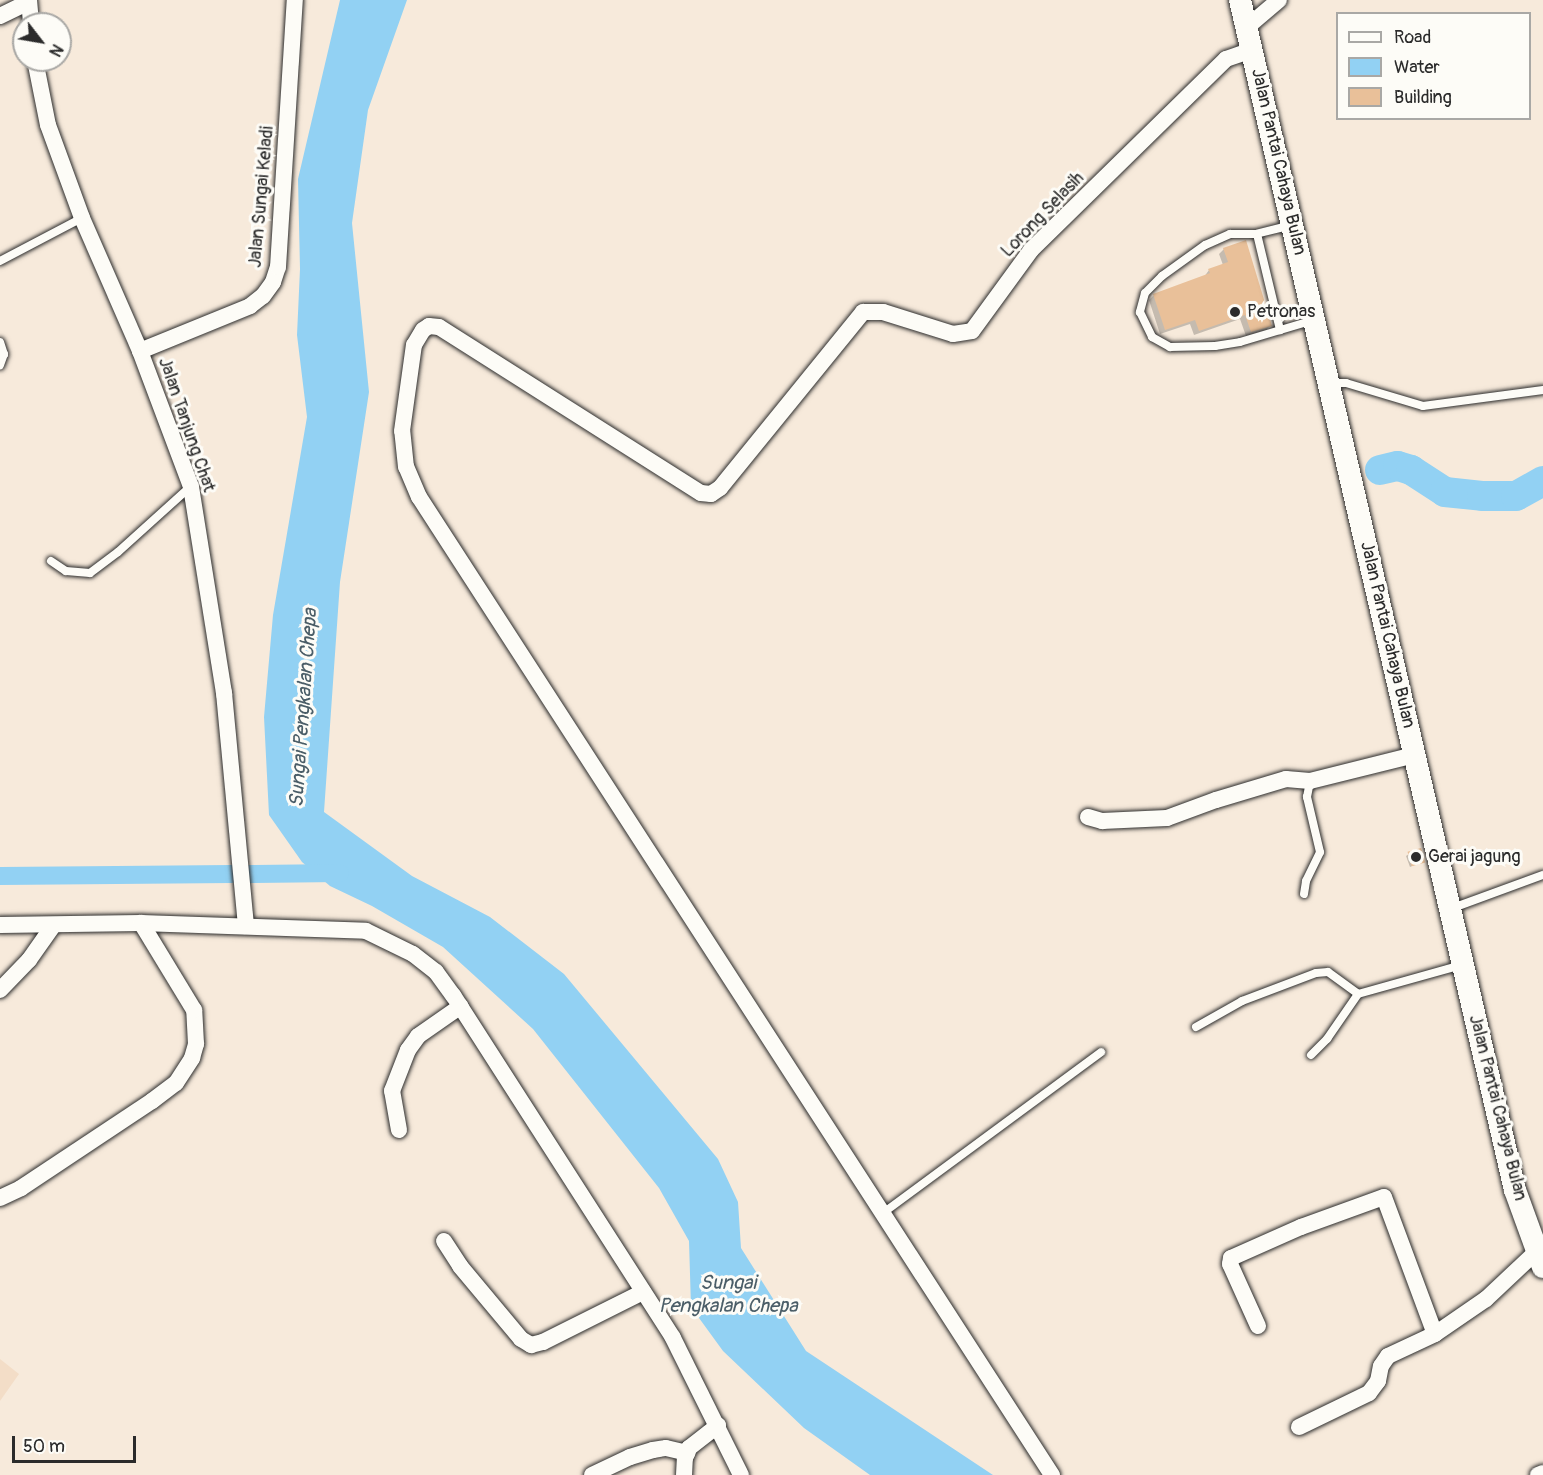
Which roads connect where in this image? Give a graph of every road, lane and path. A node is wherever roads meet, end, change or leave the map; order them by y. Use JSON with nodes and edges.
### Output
{"nodes":[{"id":1,"x":295,"y":0,"type":"edge"},
{"id":2,"x":1240,"y":0,"type":"edge"},
{"id":3,"x":1279,"y":0,"type":"edge"},
{"id":4,"x":29,"y":1,"type":"edge"},
{"id":5,"x":0,"y":16,"type":"edge"},
{"id":6,"x":1246,"y":28,"type":"junction"},
{"id":7,"x":1252,"y":50,"type":"junction"},
{"id":8,"x":37,"y":72,"type":"edge"},
{"id":9,"x":82,"y":218,"type":"junction"},
{"id":10,"x":1292,"y":225,"type":"junction"},
{"id":11,"x":1257,"y":234,"type":"junction"},
{"id":12,"x":0,"y":261,"type":"edge"},
{"id":13,"x":1314,"y":320,"type":"junction"},
{"id":14,"x":1280,"y":330,"type":"junction"},
{"id":15,"x":0,"y":342,"type":"edge"},
{"id":16,"x":140,"y":351,"type":"junction"},
{"id":17,"x":0,"y":365,"type":"edge"},
{"id":18,"x":1329,"y":383,"type":"junction"},
{"id":19,"x":1543,"y":390,"type":"edge"},
{"id":20,"x":191,"y":487,"type":"junction"},
{"id":21,"x":51,"y":561,"type":"dead end"},
{"id":22,"x":1414,"y":755,"type":"junction"},
{"id":23,"x":1310,"y":781,"type":"junction"},
{"id":24,"x":1088,"y":817,"type":"dead end"},
{"id":25,"x":1543,"y":875,"type":"edge"},
{"id":26,"x":1304,"y":894,"type":"dead end"},
{"id":27,"x":1450,"y":909,"type":"junction"},
{"id":28,"x":141,"y":922,"type":"junction"},
{"id":29,"x":0,"y":925,"type":"edge"},
{"id":30,"x":53,"y":926,"type":"junction"},
{"id":31,"x":246,"y":926,"type":"junction"},
{"id":32,"x":1463,"y":965,"type":"junction"},
{"id":33,"x":0,"y":990,"type":"edge"},
{"id":34,"x":1358,"y":994,"type":"junction"},
{"id":35,"x":461,"y":1006,"type":"junction"},
{"id":36,"x":1196,"y":1027,"type":"dead end"},
{"id":37,"x":1101,"y":1052,"type":"dead end"},
{"id":38,"x":1311,"y":1055,"type":"dead end"},
{"id":39,"x":399,"y":1130,"type":"dead end"},
{"id":40,"x":0,"y":1198,"type":"edge"},
{"id":41,"x":883,"y":1213,"type":"junction"},
{"id":42,"x":444,"y":1241,"type":"dead end"},
{"id":43,"x":1540,"y":1260,"type":"edge"},
{"id":44,"x":644,"y":1292,"type":"junction"},
{"id":45,"x":1258,"y":1326,"type":"dead end"},
{"id":46,"x":1435,"y":1334,"type":"junction"},
{"id":47,"x":718,"y":1425,"type":"junction"},
{"id":48,"x":1299,"y":1427,"type":"dead end"},
{"id":49,"x":687,"y":1453,"type":"junction"},
{"id":50,"x":1543,"y":1473,"type":"edge"},
{"id":51,"x":592,"y":1475,"type":"edge"},
{"id":52,"x":684,"y":1475,"type":"edge"},
{"id":53,"x":741,"y":1475,"type":"edge"},
{"id":54,"x":1052,"y":1475,"type":"edge"},
{"id":55,"x":1538,"y":1475,"type":"edge"}],
"edges":[{"from":1,"to":16,"type":"street","name":"Jalan Sungai Keladi"},
{"from":2,"to":6,"type":"main road","name":"Jalan Pantai Cahaya Bulan"},
{"from":3,"to":6,"type":"street"},
{"from":4,"to":5,"type":"street"},
{"from":6,"to":7,"type":"main road","name":"Jalan Pantai Cahaya Bulan"},
{"from":7,"to":10,"type":"main road","name":"Jalan Pantai Cahaya Bulan"},
{"from":7,"to":41,"type":"street","name":"Lorong Selasih"},
{"from":8,"to":9,"type":"street","name":"Jalan Tanjung Chat"},
{"from":9,"to":12,"type":"lane"},
{"from":9,"to":16,"type":"street","name":"Jalan Tanjung Chat"},
{"from":10,"to":11,"type":"lane"},
{"from":10,"to":13,"type":"main road","name":"Jalan Pantai Cahaya Bulan"},
{"from":11,"to":14,"type":"lane"},
{"from":11,"to":14,"type":"lane"},
{"from":13,"to":14,"type":"lane"},
{"from":13,"to":18,"type":"main road","name":"Jalan Pantai Cahaya Bulan"},
{"from":15,"to":17,"type":"lane"},
{"from":16,"to":20,"type":"street","name":"Jalan Tanjung Chat"},
{"from":18,"to":19,"type":"lane"},
{"from":18,"to":22,"type":"main road","name":"Jalan Pantai Cahaya Bulan"},
{"from":20,"to":21,"type":"lane"},
{"from":20,"to":31,"type":"street","name":"Jalan Tanjung Chat"},
{"from":22,"to":23,"type":"street"},
{"from":22,"to":27,"type":"main road","name":"Jalan Pantai Cahaya Bulan"},
{"from":23,"to":24,"type":"street"},
{"from":23,"to":26,"type":"lane"},
{"from":25,"to":27,"type":"lane"},
{"from":27,"to":32,"type":"main road","name":"Jalan Pantai Cahaya Bulan"},
{"from":28,"to":30,"type":"street"},
{"from":28,"to":31,"type":"street"},
{"from":28,"to":40,"type":"street"},
{"from":29,"to":30,"type":"street"},
{"from":30,"to":33,"type":"street"},
{"from":31,"to":35,"type":"street"},
{"from":32,"to":34,"type":"lane"},
{"from":32,"to":43,"type":"main road","name":"Jalan Pantai Cahaya Bulan"},
{"from":34,"to":36,"type":"lane"},
{"from":34,"to":38,"type":"lane"},
{"from":35,"to":39,"type":"street"},
{"from":35,"to":44,"type":"street"},
{"from":37,"to":41,"type":"lane"},
{"from":41,"to":54,"type":"street"},
{"from":42,"to":44,"type":"street"},
{"from":43,"to":46,"type":"street"},
{"from":44,"to":47,"type":"street"},
{"from":45,"to":46,"type":"street"},
{"from":46,"to":48,"type":"street"},
{"from":47,"to":49,"type":"street"},
{"from":47,"to":53,"type":"street"},
{"from":49,"to":51,"type":"street"},
{"from":49,"to":52,"type":"street"},
{"from":50,"to":55,"type":"street"}]}
